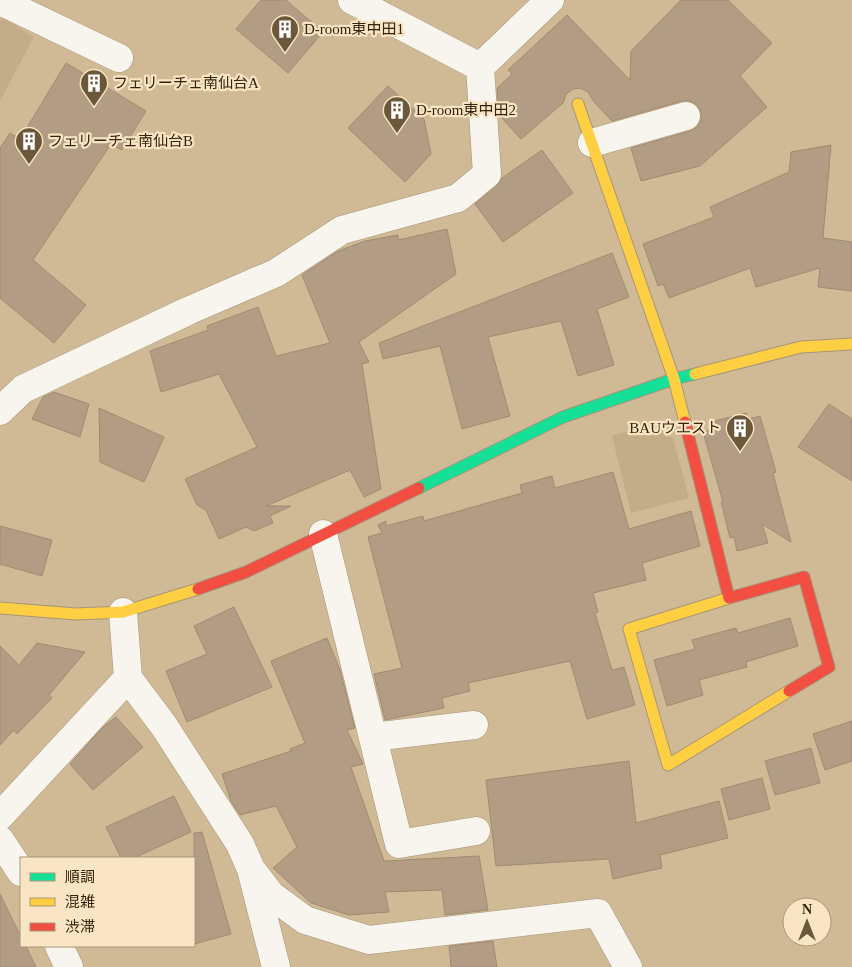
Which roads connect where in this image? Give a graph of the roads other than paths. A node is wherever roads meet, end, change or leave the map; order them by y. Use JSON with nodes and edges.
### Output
{"nodes":[{"id":1,"x":352,"y":0,"type":"edge"},
{"id":2,"x":550,"y":0,"type":"edge"},
{"id":3,"x":0,"y":1,"type":"edge"},
{"id":4,"x":119,"y":58,"type":"dead end"},
{"id":5,"x":480,"y":67,"type":"junction"},
{"id":6,"x":578,"y":104,"type":"dead end"},
{"id":7,"x":686,"y":116,"type":"dead end"},
{"id":8,"x":592,"y":143,"type":"junction"},
{"id":9,"x":852,"y":344,"type":"edge"},
{"id":10,"x":674,"y":379,"type":"junction"},
{"id":11,"x":0,"y":411,"type":"edge"},
{"id":12,"x":323,"y":534,"type":"junction"},
{"id":13,"x":729,"y":598,"type":"junction"},
{"id":14,"x":0,"y":608,"type":"edge"},
{"id":15,"x":123,"y":612,"type":"junction"},
{"id":16,"x":128,"y":678,"type":"junction"},
{"id":17,"x":474,"y":725,"type":"dead end"},
{"id":18,"x":373,"y":737,"type":"junction"},
{"id":19,"x":0,"y":816,"type":"edge"},
{"id":20,"x":476,"y":831,"type":"dead end"},
{"id":21,"x":0,"y":840,"type":"edge"},
{"id":22,"x":251,"y":869,"type":"junction"},
{"id":23,"x":20,"y":870,"type":"edge"},
{"id":24,"x":59,"y":947,"type":"edge"},
{"id":25,"x":69,"y":967,"type":"edge"},
{"id":26,"x":276,"y":967,"type":"edge"},
{"id":27,"x":628,"y":967,"type":"edge"}],
"edges":[{"from":1,"to":5,"type":"street"},
{"from":2,"to":5,"type":"street"},
{"from":3,"to":4,"type":"street"},
{"from":5,"to":11,"type":"street"},
{"from":6,"to":8,"type":"street"},
{"from":7,"to":8,"type":"street"},
{"from":8,"to":10,"type":"street"},
{"from":9,"to":10,"type":"street"},
{"from":10,"to":12,"type":"street"},
{"from":10,"to":13,"type":"street"},
{"from":12,"to":15,"type":"street"},
{"from":12,"to":18,"type":"street"},
{"from":13,"to":13,"type":"street"},
{"from":14,"to":15,"type":"street"},
{"from":15,"to":16,"type":"street"},
{"from":16,"to":19,"type":"street"},
{"from":16,"to":22,"type":"street"},
{"from":17,"to":18,"type":"street"},
{"from":18,"to":20,"type":"street"},
{"from":21,"to":23,"type":"street"},
{"from":22,"to":26,"type":"street"},
{"from":22,"to":27,"type":"street"},
{"from":24,"to":25,"type":"street"}]}
